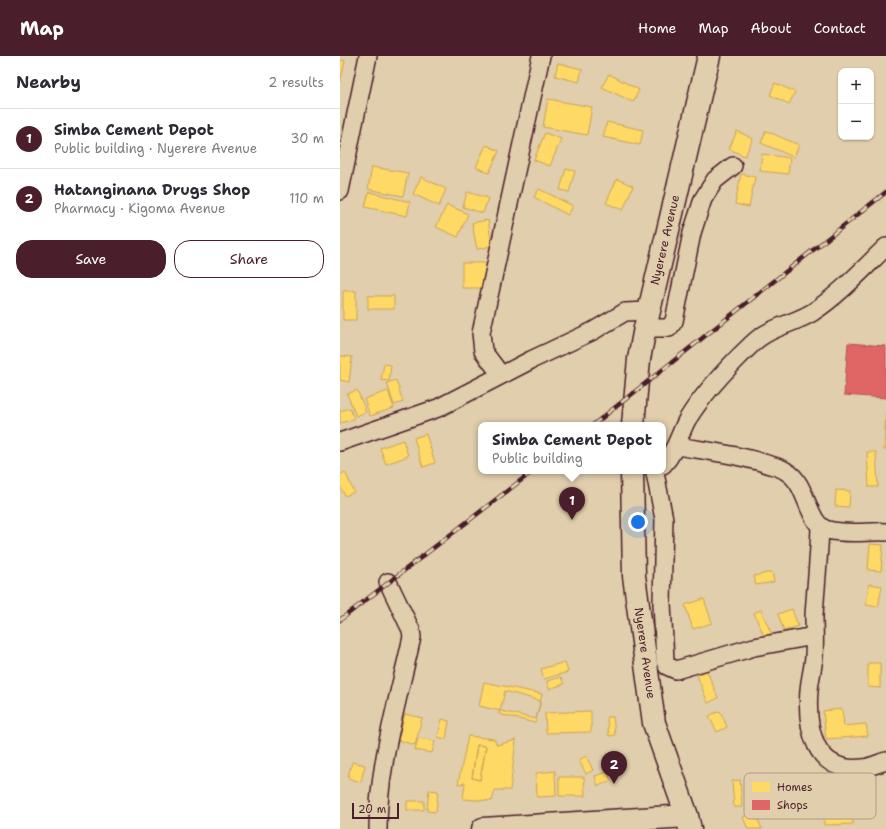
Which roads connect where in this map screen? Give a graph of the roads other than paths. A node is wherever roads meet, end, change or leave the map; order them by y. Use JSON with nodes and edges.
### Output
{"nodes":[{"id":1,"x":368,"y":56,"type":"edge"},
{"id":2,"x":541,"y":56,"type":"edge"},
{"id":3,"x":709,"y":56,"type":"edge"},
{"id":4,"x":733,"y":166,"type":"dead end"},
{"id":5,"x":340,"y":190,"type":"edge"},
{"id":6,"x":886,"y":247,"type":"edge"},
{"id":7,"x":647,"y":319,"type":"junction"},
{"id":8,"x":501,"y":375,"type":"junction"},
{"id":9,"x":633,"y":422,"type":"edge"},
{"id":10,"x":340,"y":442,"type":"edge"},
{"id":11,"x":677,"y":446,"type":"junction"},
{"id":12,"x":666,"y":460,"type":"edge"},
{"id":13,"x":658,"y":474,"type":"edge"},
{"id":14,"x":632,"y":476,"type":"edge"},
{"id":15,"x":820,"y":527,"type":"junction"},
{"id":16,"x":886,"y":532,"type":"edge"},
{"id":17,"x":388,"y":582,"type":"dead end"},
{"id":18,"x":814,"y":636,"type":"junction"},
{"id":19,"x":886,"y":761,"type":"edge"},
{"id":20,"x":689,"y":823,"type":"edge"},
{"id":21,"x":378,"y":829,"type":"edge"},
{"id":22,"x":483,"y":829,"type":"edge"}],
"edges":[{"from":1,"to":5,"type":"street"},
{"from":2,"to":8,"type":"street"},
{"from":3,"to":7,"type":"main road","name":"Nyerere Avenue"},
{"from":4,"to":7,"type":"street"},
{"from":6,"to":11,"type":"street"},
{"from":7,"to":8,"type":"street"},
{"from":7,"to":9,"type":"main road","name":"Nyerere Avenue"},
{"from":8,"to":10,"type":"street"},
{"from":11,"to":12,"type":"street"},
{"from":11,"to":15,"type":"street"},
{"from":13,"to":18,"type":"street"},
{"from":14,"to":20,"type":"main road","name":"Nyerere Avenue"},
{"from":15,"to":16,"type":"street"},
{"from":15,"to":18,"type":"street"},
{"from":17,"to":21,"type":"street"},
{"from":18,"to":19,"type":"street"},
{"from":20,"to":22,"type":"main road"}]}
